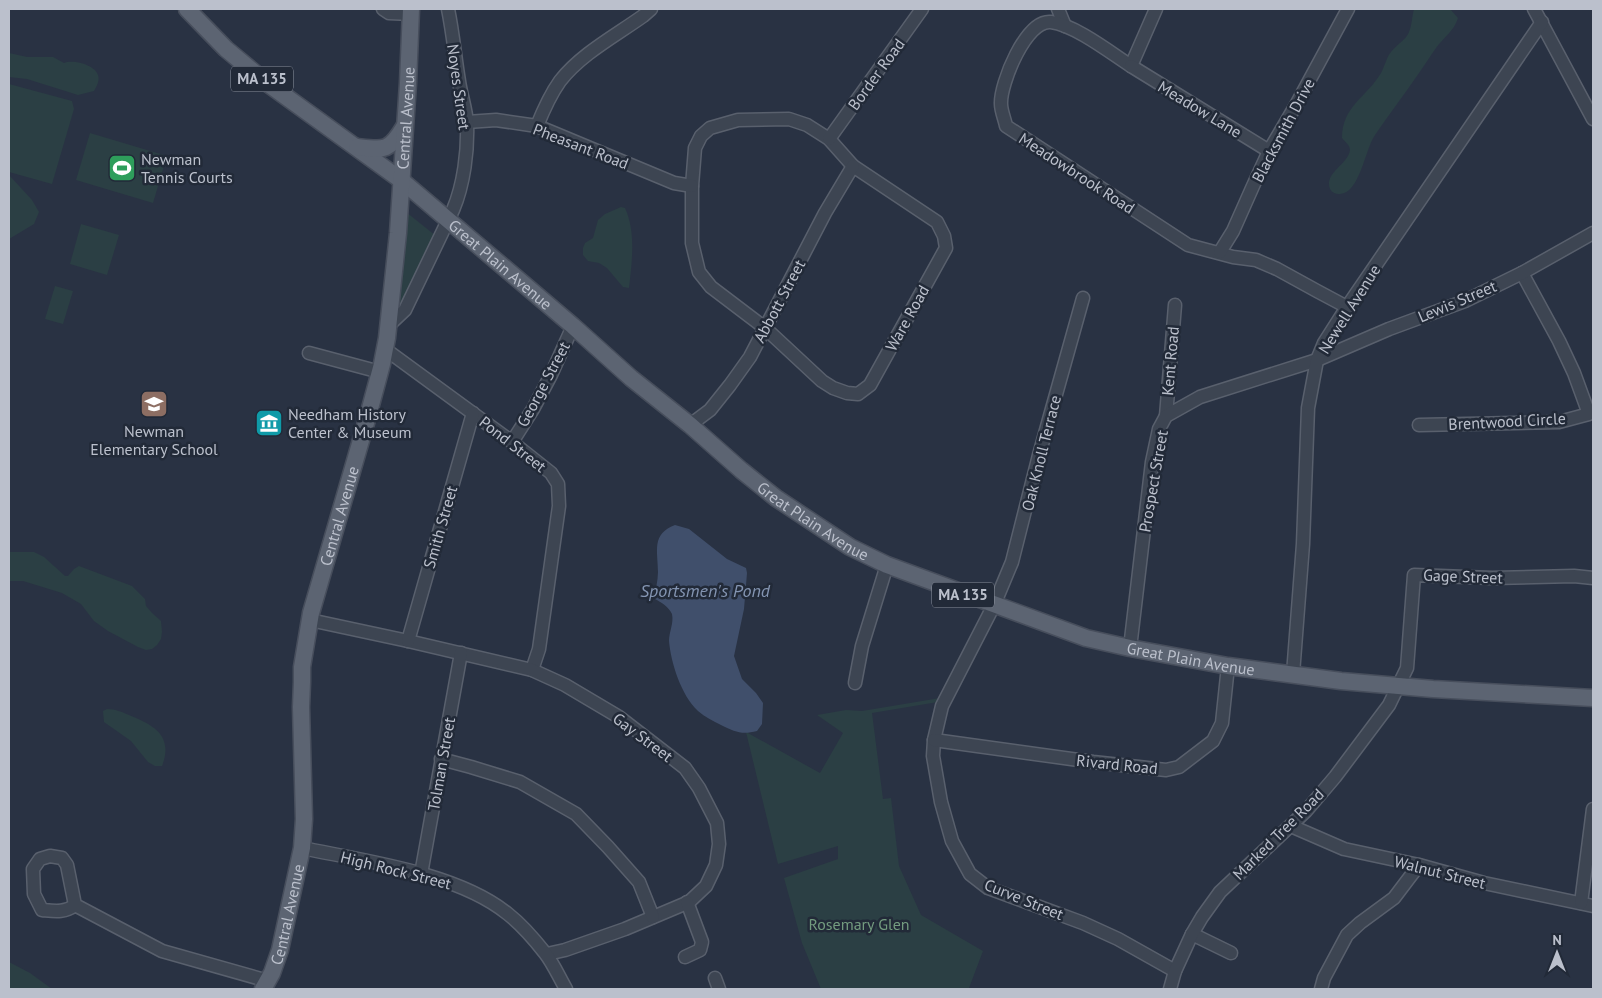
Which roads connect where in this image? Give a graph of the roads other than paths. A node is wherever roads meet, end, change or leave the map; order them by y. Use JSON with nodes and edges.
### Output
{"nodes":[{"id":1,"x":187,"y":9,"type":"edge"},
{"id":2,"x":383,"y":9,"type":"edge"},
{"id":3,"x":448,"y":9,"type":"edge"},
{"id":4,"x":651,"y":9,"type":"edge"},
{"id":5,"x":922,"y":9,"type":"edge"},
{"id":6,"x":1058,"y":9,"type":"edge"},
{"id":7,"x":1156,"y":9,"type":"edge"},
{"id":8,"x":1348,"y":9,"type":"edge"},
{"id":9,"x":1534,"y":9,"type":"edge"},
{"id":10,"x":411,"y":12,"type":"edge"},
{"id":11,"x":1542,"y":22,"type":"junction"},
{"id":12,"x":1065,"y":26,"type":"junction"},
{"id":13,"x":1131,"y":66,"type":"junction"},
{"id":14,"x":1593,"y":119,"type":"edge"},
{"id":15,"x":467,"y":122,"type":"junction"},
{"id":16,"x":405,"y":125,"type":"junction"},
{"id":17,"x":536,"y":126,"type":"junction"},
{"id":18,"x":829,"y":139,"type":"junction"},
{"id":19,"x":356,"y":147,"type":"junction"},
{"id":20,"x":1269,"y":151,"type":"junction"},
{"id":21,"x":854,"y":166,"type":"junction"},
{"id":22,"x":401,"y":180,"type":"junction"},
{"id":23,"x":692,"y":186,"type":"junction"},
{"id":24,"x":449,"y":220,"type":"junction"},
{"id":25,"x":1593,"y":233,"type":"edge"},
{"id":26,"x":1220,"y":252,"type":"junction"},
{"id":27,"x":1522,"y":273,"type":"junction"},
{"id":28,"x":1083,"y":298,"type":"dead end"},
{"id":29,"x":1175,"y":305,"type":"dead end"},
{"id":30,"x":1347,"y":307,"type":"junction"},
{"id":31,"x":388,"y":326,"type":"junction"},
{"id":32,"x":573,"y":326,"type":"junction"},
{"id":33,"x":765,"y":328,"type":"junction"},
{"id":34,"x":385,"y":349,"type":"junction"},
{"id":35,"x":310,"y":353,"type":"dead end"},
{"id":36,"x":1317,"y":360,"type":"junction"},
{"id":37,"x":380,"y":372,"type":"junction"},
{"id":38,"x":473,"y":413,"type":"junction"},
{"id":39,"x":1166,"y":416,"type":"junction"},
{"id":40,"x":690,"y":425,"type":"junction"},
{"id":41,"x":1419,"y":425,"type":"dead end"},
{"id":42,"x":512,"y":442,"type":"junction"},
{"id":43,"x":886,"y":566,"type":"junction"},
{"id":44,"x":1593,"y":578,"type":"edge"},
{"id":45,"x":994,"y":605,"type":"junction"},
{"id":46,"x":310,"y":620,"type":"junction"},
{"id":47,"x":408,"y":640,"type":"junction"},
{"id":48,"x":1130,"y":648,"type":"junction"},
{"id":49,"x":461,"y":653,"type":"junction"},
{"id":50,"x":1228,"y":666,"type":"junction"},
{"id":51,"x":532,"y":670,"type":"junction"},
{"id":52,"x":1293,"y":674,"type":"junction"},
{"id":53,"x":855,"y":683,"type":"dead end"},
{"id":54,"x":1399,"y":685,"type":"junction"},
{"id":55,"x":1593,"y":698,"type":"edge"},
{"id":56,"x":934,"y":740,"type":"junction"},
{"id":57,"x":441,"y":759,"type":"junction"},
{"id":58,"x":1593,"y":808,"type":"edge"},
{"id":59,"x":1291,"y":826,"type":"junction"},
{"id":60,"x":302,"y":848,"type":"junction"},
{"id":61,"x":1419,"y":865,"type":"junction"},
{"id":62,"x":421,"y":874,"type":"junction"},
{"id":63,"x":687,"y":902,"type":"junction"},
{"id":64,"x":1587,"y":904,"type":"edge"},
{"id":65,"x":75,"y":905,"type":"junction"},
{"id":66,"x":653,"y":917,"type":"junction"},
{"id":67,"x":1192,"y":934,"type":"junction"},
{"id":68,"x":1231,"y":953,"type":"dead end"},
{"id":69,"x":547,"y":954,"type":"junction"},
{"id":70,"x":685,"y":957,"type":"dead end"},
{"id":71,"x":1175,"y":971,"type":"junction"},
{"id":72,"x":265,"y":985,"type":"edge"},
{"id":73,"x":566,"y":989,"type":"edge"},
{"id":74,"x":1170,"y":989,"type":"edge"},
{"id":75,"x":1321,"y":989,"type":"edge"}],
"edges":[{"from":1,"to":19,"type":"main road","name":"Great Plain Avenue","number":"MA 135"},
{"from":2,"to":10,"type":"street"},
{"from":3,"to":15,"type":"street","name":"Noyes Street"},
{"from":4,"to":17,"type":"street"},
{"from":5,"to":18,"type":"street","name":"Border Road"},
{"from":6,"to":12,"type":"street"},
{"from":7,"to":13,"type":"street"},
{"from":8,"to":20,"type":"street","name":"Blacksmith Drive"},
{"from":9,"to":11,"type":"street"},
{"from":10,"to":16,"type":"main road","name":"Central Avenue"},
{"from":11,"to":14,"type":"street"},
{"from":11,"to":30,"type":"street","name":"Newell Avenue"},
{"from":12,"to":13,"type":"street","name":"Meadowbrook Road"},
{"from":12,"to":26,"type":"street","name":"Meadowbrook Road"},
{"from":13,"to":20,"type":"street","name":"Meadow Lane"},
{"from":15,"to":17,"type":"street","name":"Pheasant Road"},
{"from":15,"to":24,"type":"street","name":"Noyes Street"},
{"from":16,"to":19,"type":"main road"},
{"from":16,"to":22,"type":"main road","name":"Central Avenue"},
{"from":17,"to":23,"type":"street","name":"Pheasant Road"},
{"from":18,"to":21,"type":"street"},
{"from":18,"to":23,"type":"street"},
{"from":19,"to":22,"type":"main road","name":"Great Plain Avenue","number":"MA 135"},
{"from":20,"to":26,"type":"street","name":"Blacksmith Drive"},
{"from":21,"to":33,"type":"street","name":"Abbott Street"},
{"from":21,"to":33,"type":"street","name":"Ware Road"},
{"from":22,"to":24,"type":"main road","name":"Great Plain Avenue","number":"MA 135"},
{"from":22,"to":31,"type":"main road","name":"Central Avenue"},
{"from":23,"to":33,"type":"street"},
{"from":24,"to":31,"type":"street","name":"Noyes Street"},
{"from":24,"to":32,"type":"main road","name":"Great Plain Avenue","number":"MA 135"},
{"from":25,"to":27,"type":"street","name":"Lewis Street"},
{"from":26,"to":30,"type":"street","name":"Meadowbrook Road"},
{"from":27,"to":36,"type":"street","name":"Lewis Street"},
{"from":27,"to":41,"type":"street","name":"Brentwood Circle"},
{"from":28,"to":45,"type":"street","name":"Oak Knoll Terrace"},
{"from":29,"to":39,"type":"street","name":"Kent Road"},
{"from":30,"to":36,"type":"street","name":"Newell Avenue"},
{"from":31,"to":34,"type":"main road","name":"Central Avenue"},
{"from":32,"to":40,"type":"main road","name":"Great Plain Avenue","number":"MA 135"},
{"from":32,"to":42,"type":"street","name":"George Street"},
{"from":33,"to":40,"type":"street","name":"Abbott Street"},
{"from":34,"to":37,"type":"main road","name":"Central Avenue"},
{"from":34,"to":38,"type":"street","name":"Pond Street"},
{"from":35,"to":37,"type":"street"},
{"from":36,"to":39,"type":"street","name":"Prospect Street"},
{"from":36,"to":52,"type":"street","name":"Newell Avenue"},
{"from":37,"to":46,"type":"main road","name":"Central Avenue"},
{"from":38,"to":42,"type":"street","name":"Pond Street"},
{"from":38,"to":47,"type":"street","name":"Smith Street"},
{"from":39,"to":48,"type":"street","name":"Prospect Street"},
{"from":40,"to":43,"type":"main road","name":"Great Plain Avenue","number":"MA 135"},
{"from":42,"to":51,"type":"street","name":"Pond Street"},
{"from":43,"to":45,"type":"main road","name":"Great Plain Avenue","number":"MA 135"},
{"from":43,"to":53,"type":"street"},
{"from":44,"to":54,"type":"street","name":"Gage Street"},
{"from":45,"to":48,"type":"main road","name":"Great Plain Avenue","number":"MA 135"},
{"from":45,"to":56,"type":"street","name":"Curve Street"},
{"from":46,"to":47,"type":"street","name":"Gay Street"},
{"from":46,"to":60,"type":"main road","name":"Central Avenue"},
{"from":47,"to":49,"type":"street","name":"Gay Street"},
{"from":48,"to":50,"type":"main road","name":"Great Plain Avenue","number":"MA 135"},
{"from":49,"to":51,"type":"street","name":"Gay Street"},
{"from":49,"to":57,"type":"street","name":"Tolman Street"},
{"from":50,"to":52,"type":"main road","name":"Great Plain Avenue","number":"MA 135"},
{"from":50,"to":56,"type":"street","name":"Rivard Road"},
{"from":51,"to":63,"type":"street","name":"Gay Street"},
{"from":52,"to":54,"type":"main road","name":"Great Plain Avenue","number":"MA 135"},
{"from":54,"to":55,"type":"main road","name":"Great Plain Avenue","number":"MA 135"},
{"from":54,"to":59,"type":"street","name":"Marked Tree Road"},
{"from":56,"to":71,"type":"street","name":"Curve Street"},
{"from":57,"to":62,"type":"street","name":"Tolman Street"},
{"from":57,"to":66,"type":"street"},
{"from":58,"to":64,"type":"street"},
{"from":59,"to":61,"type":"street","name":"Walnut Street"},
{"from":59,"to":67,"type":"street","name":"Marked Tree Road"},
{"from":60,"to":62,"type":"street","name":"High Rock Street"},
{"from":60,"to":72,"type":"main road","name":"Central Avenue"},
{"from":61,"to":64,"type":"street","name":"Walnut Street"},
{"from":61,"to":75,"type":"street"},
{"from":62,"to":69,"type":"street","name":"High Rock Street"},
{"from":63,"to":66,"type":"street","name":"Gay Street"},
{"from":63,"to":70,"type":"street"},
{"from":65,"to":65,"type":"street"},
{"from":65,"to":72,"type":"street"},
{"from":66,"to":69,"type":"street","name":"Gay Street"},
{"from":67,"to":68,"type":"street"},
{"from":67,"to":71,"type":"street","name":"Marked Tree Road"},
{"from":69,"to":73,"type":"street","name":"High Rock Street"},
{"from":71,"to":74,"type":"street","name":"Marked Tree Road"}]}
